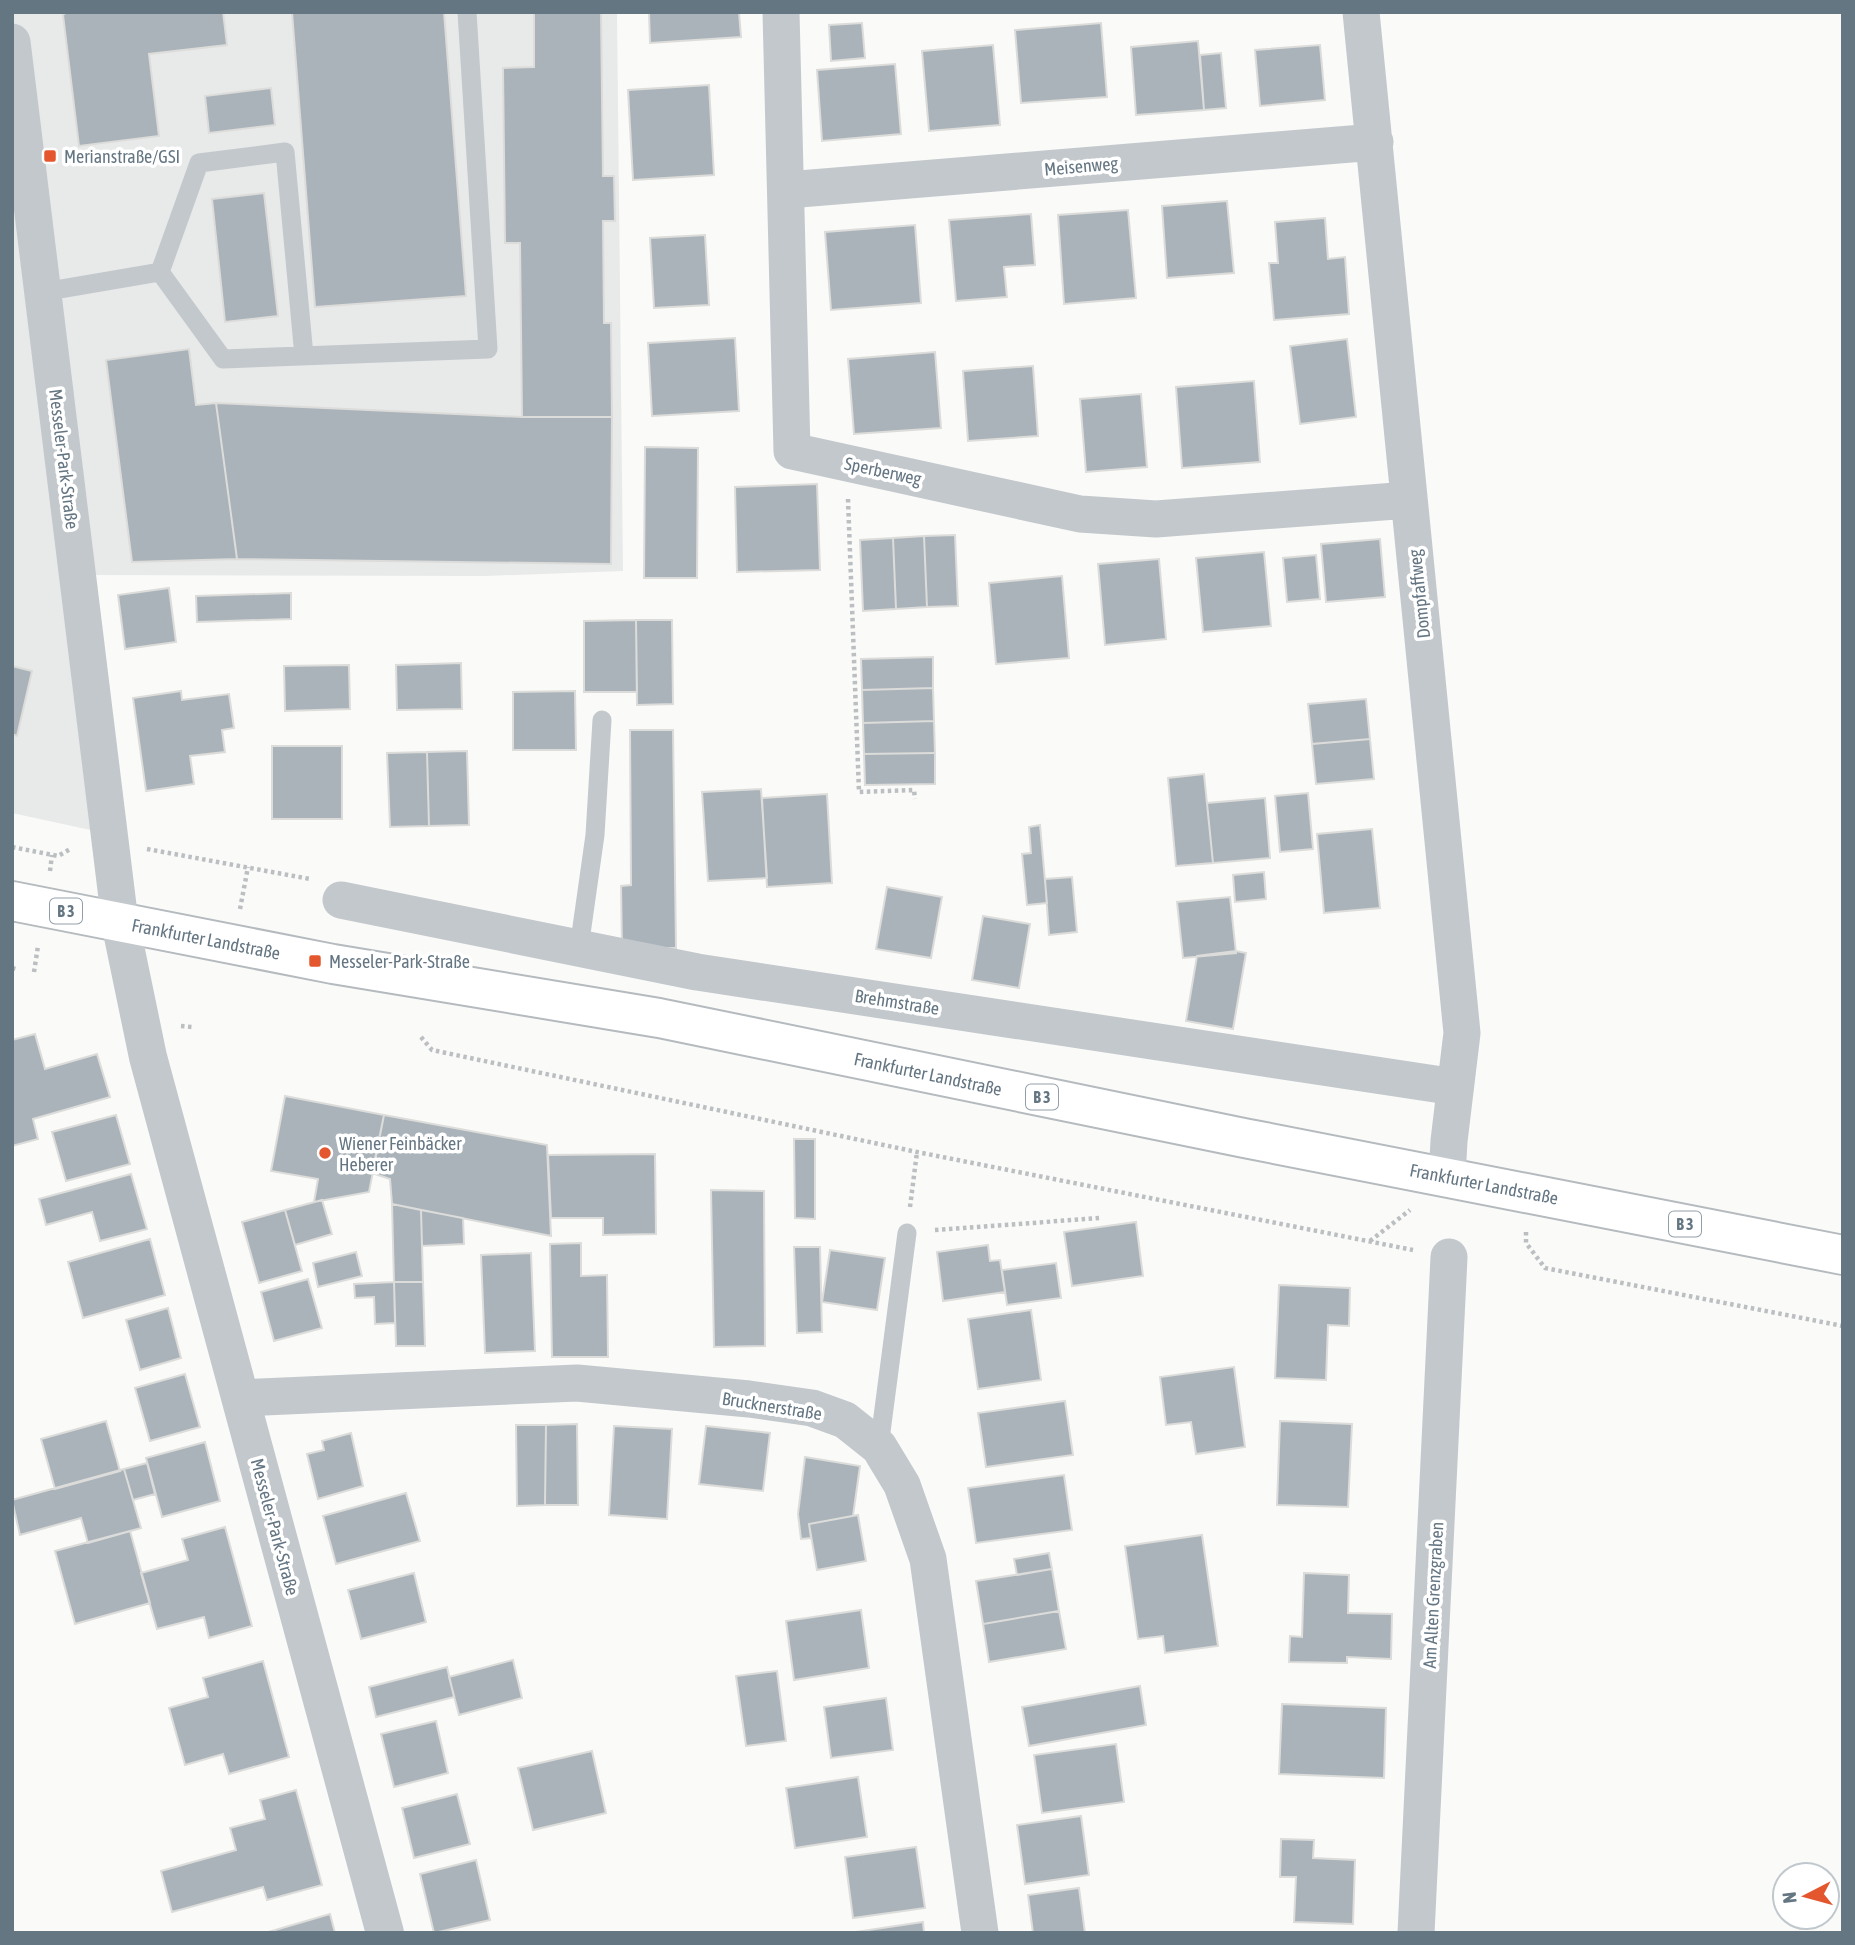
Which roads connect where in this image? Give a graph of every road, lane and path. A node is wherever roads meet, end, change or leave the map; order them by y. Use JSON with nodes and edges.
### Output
{"nodes":[{"id":1,"x":467,"y":12,"type":"edge"},
{"id":2,"x":781,"y":12,"type":"edge"},
{"id":3,"x":1361,"y":12,"type":"edge"},
{"id":4,"x":12,"y":41,"type":"edge"},
{"id":5,"x":15,"y":87,"type":"edge"},
{"id":6,"x":1375,"y":142,"type":"junction"},
{"id":7,"x":787,"y":190,"type":"junction"},
{"id":8,"x":160,"y":272,"type":"junction"},
{"id":9,"x":43,"y":292,"type":"junction"},
{"id":10,"x":304,"y":356,"type":"junction"},
{"id":11,"x":847,"y":463,"type":"junction"},
{"id":12,"x":1409,"y":500,"type":"junction"},
{"id":13,"x":602,"y":720,"type":"dead end"},
{"id":14,"x":915,"y":799,"type":"dead end"},
{"id":15,"x":111,"y":843,"type":"junction"},
{"id":16,"x":12,"y":847,"type":"edge"},
{"id":17,"x":12,"y":901,"type":"edge"},
{"id":18,"x":341,"y":901,"type":"joint"},
{"id":19,"x":120,"y":922,"type":"junction"},
{"id":20,"x":579,"y":948,"type":"junction"},
{"id":21,"x":421,"y":1037,"type":"dead end"},
{"id":22,"x":1455,"y":1087,"type":"junction"},
{"id":23,"x":916,"y":1152,"type":"junction"},
{"id":24,"x":1447,"y":1177,"type":"junction"},
{"id":25,"x":1528,"y":1193,"type":"junction"},
{"id":26,"x":1420,"y":1203,"type":"dead end"},
{"id":27,"x":1100,"y":1218,"type":"dead end"},
{"id":28,"x":907,"y":1233,"type":"junction"},
{"id":29,"x":1369,"y":1242,"type":"junction"},
{"id":30,"x":1843,"y":1255,"type":"edge"},
{"id":31,"x":1449,"y":1257,"type":"joint"},
{"id":32,"x":1843,"y":1326,"type":"edge"},
{"id":33,"x":240,"y":1398,"type":"junction"},
{"id":34,"x":879,"y":1447,"type":"junction"},
{"id":35,"x":386,"y":1933,"type":"edge"},
{"id":36,"x":980,"y":1933,"type":"edge"},
{"id":37,"x":1416,"y":1933,"type":"edge"}],
"edges":[{"from":1,"to":10,"type":"lane"},
{"from":2,"to":7,"type":"street","name":"Sperberweg"},
{"from":3,"to":6,"type":"street","name":"Dompfaffweg"},
{"from":4,"to":5,"type":"street","name":"Messeler-Park-Straße"},
{"from":5,"to":9,"type":"street","name":"Messeler-Park-Straße"},
{"from":6,"to":7,"type":"street","name":"Meisenweg"},
{"from":6,"to":12,"type":"street","name":"Dompfaffweg"},
{"from":7,"to":11,"type":"street","name":"Sperberweg"},
{"from":8,"to":9,"type":"lane"},
{"from":8,"to":10,"type":"lane"},
{"from":8,"to":10,"type":"lane"},
{"from":9,"to":15,"type":"street","name":"Messeler-Park-Straße"},
{"from":11,"to":12,"type":"street","name":"Sperberweg"},
{"from":11,"to":14,"type":"path"},
{"from":12,"to":22,"type":"street","name":"Dompfaffweg"},
{"from":13,"to":20,"type":"lane"},
{"from":15,"to":16,"type":"path"},
{"from":15,"to":18,"type":"path"},
{"from":15,"to":19,"type":"street","name":"Messeler-Park-Straße"},
{"from":17,"to":19,"type":"main road","name":"Frankfurter Landstraße","number":"B 3"},
{"from":18,"to":20,"type":"street","name":"Brehmstraße"},
{"from":19,"to":24,"type":"main road","name":"Frankfurter Landstraße","number":"B 3"},
{"from":19,"to":33,"type":"street","name":"Messeler-Park-Straße"},
{"from":20,"to":22,"type":"street","name":"Brehmstraße"},
{"from":21,"to":23,"type":"path"},
{"from":22,"to":24,"type":"street","name":"Dompfaffweg"},
{"from":23,"to":28,"type":"path"},
{"from":23,"to":29,"type":"path"},
{"from":24,"to":25,"type":"main road","name":"Frankfurter Landstraße","number":"B 3"},
{"from":25,"to":30,"type":"main road","name":"Frankfurter Landstraße","number":"B 3"},
{"from":25,"to":32,"type":"path"},
{"from":26,"to":29,"type":"path"},
{"from":27,"to":28,"type":"path"},
{"from":28,"to":34,"type":"lane"},
{"from":29,"to":31,"type":"path"},
{"from":31,"to":37,"type":"street","name":"Am Alten Grenzgraben"},
{"from":33,"to":34,"type":"street","name":"Brucknerstraße"},
{"from":33,"to":35,"type":"street","name":"Messeler-Park-Straße"},
{"from":34,"to":36,"type":"street","name":"Brucknerstraße"}]}
